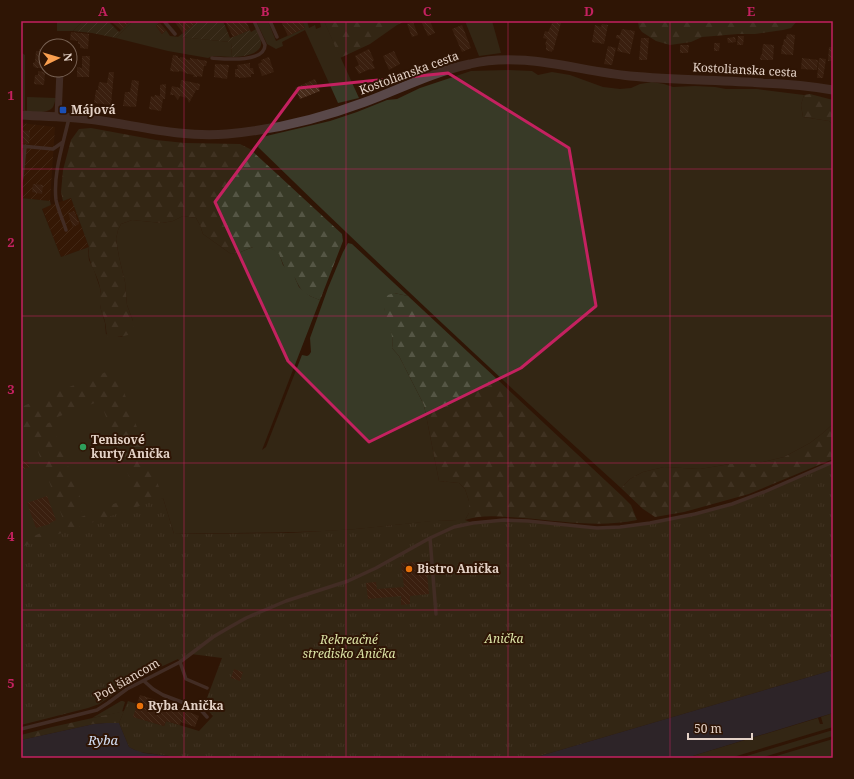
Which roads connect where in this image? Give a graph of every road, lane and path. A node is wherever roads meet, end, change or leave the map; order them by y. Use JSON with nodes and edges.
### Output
{"nodes":[{"id":1,"x":164,"y":21,"type":"edge"},
{"id":2,"x":254,"y":21,"type":"edge"},
{"id":3,"x":270,"y":21,"type":"edge"},
{"id":4,"x":175,"y":34,"type":"dead end"},
{"id":5,"x":277,"y":37,"type":"dead end"},
{"id":6,"x":212,"y":58,"type":"dead end"},
{"id":7,"x":60,"y":78,"type":"edge"},
{"id":8,"x":833,"y":90,"type":"edge"},
{"id":9,"x":21,"y":115,"type":"edge"},
{"id":10,"x":58,"y":117,"type":"junction"},
{"id":11,"x":69,"y":117,"type":"junction"},
{"id":12,"x":63,"y":142,"type":"junction"},
{"id":13,"x":23,"y":147,"type":"edge"},
{"id":14,"x":21,"y":181,"type":"edge"},
{"id":15,"x":66,"y":230,"type":"dead end"},
{"id":16,"x":833,"y":462,"type":"edge"},
{"id":17,"x":430,"y":538,"type":"junction"},
{"id":18,"x":436,"y":614,"type":"dead end"},
{"id":19,"x":180,"y":662,"type":"junction"},
{"id":20,"x":144,"y":681,"type":"junction"},
{"id":21,"x":207,"y":688,"type":"dead end"},
{"id":22,"x":207,"y":718,"type":"dead end"},
{"id":23,"x":21,"y":729,"type":"edge"}],
"edges":[{"from":1,"to":4,"type":"lane"},
{"from":2,"to":6,"type":"lane"},
{"from":3,"to":5,"type":"lane"},
{"from":7,"to":10,"type":"street"},
{"from":8,"to":11,"type":"street","name":"Kostolianska cesta"},
{"from":9,"to":10,"type":"street","name":"Kostolianska cesta"},
{"from":10,"to":11,"type":"street","name":"Kostolianska cesta"},
{"from":11,"to":12,"type":"lane"},
{"from":12,"to":13,"type":"lane"},
{"from":12,"to":15,"type":"lane"},
{"from":13,"to":14,"type":"lane"},
{"from":16,"to":17,"type":"lane","name":"Pod šiancom"},
{"from":17,"to":18,"type":"lane"},
{"from":17,"to":19,"type":"lane","name":"Pod šiancom"},
{"from":19,"to":20,"type":"lane","name":"Pod šiancom"},
{"from":19,"to":21,"type":"lane"},
{"from":20,"to":22,"type":"lane"},
{"from":20,"to":23,"type":"lane","name":"Pod šiancom"}]}
